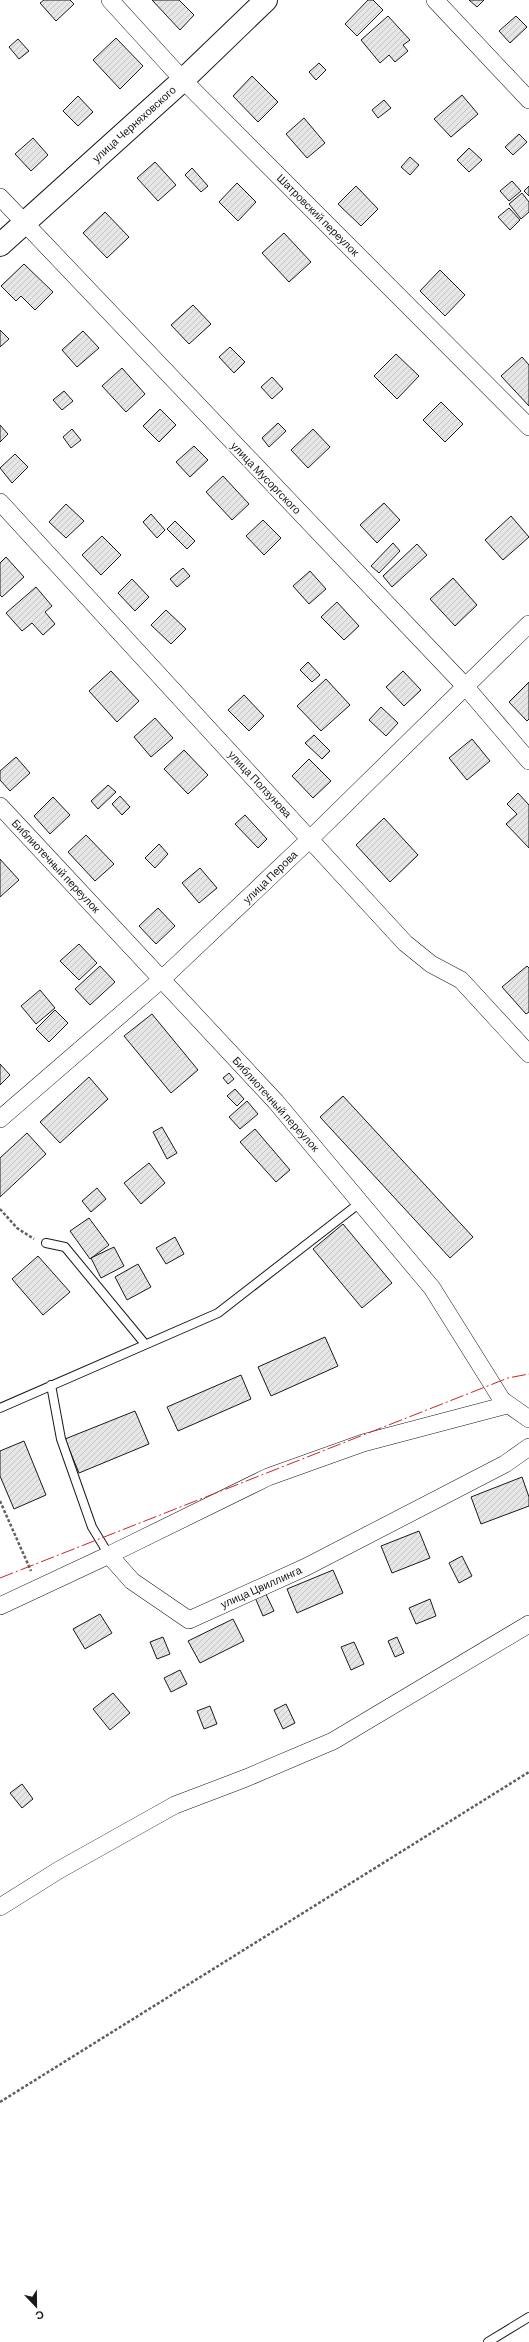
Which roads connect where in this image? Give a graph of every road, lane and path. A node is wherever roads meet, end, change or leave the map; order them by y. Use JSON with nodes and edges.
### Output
{"nodes":[{"id":1,"x":110,"y":0,"type":"edge"},
{"id":2,"x":266,"y":0,"type":"edge"},
{"id":3,"x":436,"y":0,"type":"edge"},
{"id":4,"x":183,"y":80,"type":"junction"},
{"id":5,"x":529,"y":100,"type":"edge"},
{"id":6,"x":0,"y":198,"type":"edge"},
{"id":7,"x":23,"y":223,"type":"junction"},
{"id":8,"x":0,"y":244,"type":"edge"},
{"id":9,"x":529,"y":426,"type":"edge"},
{"id":10,"x":0,"y":502,"type":"edge"},
{"id":11,"x":529,"y":624,"type":"edge"},
{"id":12,"x":465,"y":686,"type":"junction"},
{"id":13,"x":529,"y":761,"type":"edge"},
{"id":14,"x":0,"y":806,"type":"edge"},
{"id":15,"x":310,"y":839,"type":"junction"},
{"id":16,"x":162,"y":979,"type":"junction"},
{"id":17,"x":529,"y":1054,"type":"edge"},
{"id":18,"x":0,"y":1119,"type":"edge"},
{"id":19,"x":361,"y":1202,"type":"junction"},
{"id":20,"x":0,"y":1209,"type":"edge"},
{"id":21,"x":46,"y":1243,"type":"joint"},
{"id":22,"x":145,"y":1344,"type":"junction"},
{"id":23,"x":51,"y":1385,"type":"junction"},
{"id":24,"x":507,"y":1405,"type":"junction"},
{"id":25,"x":0,"y":1408,"type":"edge"},
{"id":26,"x":529,"y":1419,"type":"edge"},
{"id":27,"x":529,"y":1447,"type":"edge"},
{"id":28,"x":0,"y":1501,"type":"edge"},
{"id":29,"x":109,"y":1555,"type":"junction"},
{"id":30,"x":38,"y":1588,"type":"junction"},
{"id":31,"x":0,"y":1606,"type":"edge"},
{"id":32,"x":529,"y":1624,"type":"edge"},
{"id":33,"x":529,"y":1772,"type":"edge"},
{"id":34,"x":0,"y":1907,"type":"edge"},
{"id":35,"x":0,"y":2102,"type":"edge"},
{"id":36,"x":529,"y":2317,"type":"edge"},
{"id":37,"x":488,"y":2342,"type":"edge"}],
"edges":[{"from":1,"to":4,"type":"street","name":"Шатровский переулок"},
{"from":2,"to":4,"type":"street","name":"улица Черняховского"},
{"from":3,"to":5,"type":"street"},
{"from":4,"to":7,"type":"street","name":"улица Черняховского"},
{"from":4,"to":9,"type":"street","name":"Шатровский переулок"},
{"from":6,"to":7,"type":"street","name":"улица Мусоргского"},
{"from":7,"to":8,"type":"street","name":"улица Черняховского"},
{"from":7,"to":12,"type":"street","name":"улица Мусоргского"},
{"from":10,"to":15,"type":"street","name":"улица Ползунова"},
{"from":11,"to":12,"type":"street","name":"улица Перова"},
{"from":12,"to":13,"type":"street","name":"улица Мусоргского"},
{"from":12,"to":15,"type":"street","name":"улица Перова"},
{"from":14,"to":16,"type":"street","name":"Библиотечный переулок"},
{"from":15,"to":16,"type":"street","name":"улица Перова"},
{"from":15,"to":17,"type":"street","name":"улица Ползунова"},
{"from":16,"to":18,"type":"street","name":"улица Перова"},
{"from":16,"to":19,"type":"street","name":"Библиотечный переулок"},
{"from":19,"to":22,"type":"lane"},
{"from":19,"to":24,"type":"street","name":"Библиотечный переулок"},
{"from":20,"to":21,"type":"path"},
{"from":21,"to":22,"type":"lane"},
{"from":22,"to":23,"type":"lane"},
{"from":23,"to":25,"type":"lane"},
{"from":23,"to":29,"type":"lane"},
{"from":24,"to":26,"type":"street","name":"Библиотечный переулок"},
{"from":24,"to":29,"type":"street"},
{"from":27,"to":29,"type":"street","name":"улица Цвиллинга"},
{"from":28,"to":30,"type":"path"},
{"from":29,"to":30,"type":"street"},
{"from":30,"to":31,"type":"street"},
{"from":32,"to":34,"type":"street"},
{"from":33,"to":35,"type":"path"},
{"from":36,"to":37,"type":"lane"}]}
